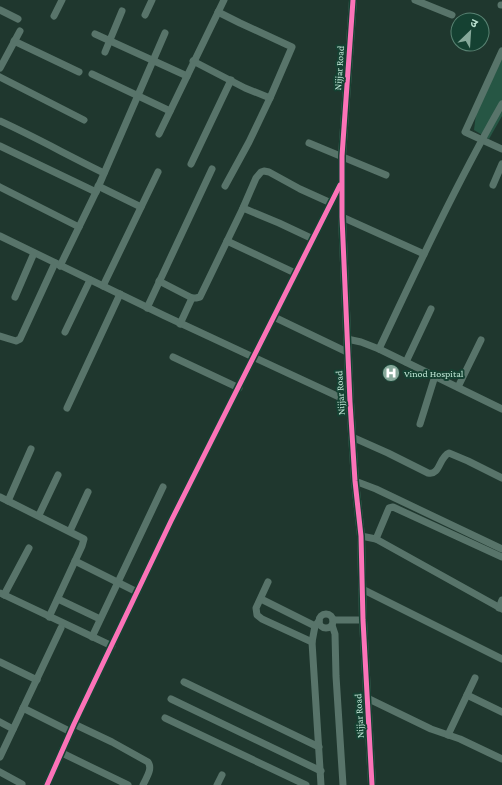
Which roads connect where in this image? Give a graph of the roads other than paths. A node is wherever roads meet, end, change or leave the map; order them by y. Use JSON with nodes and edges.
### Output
{"nodes":[{"id":1,"x":62,"y":0,"type":"edge"},
{"id":2,"x":152,"y":0,"type":"edge"},
{"id":3,"x":224,"y":0,"type":"edge"},
{"id":4,"x":353,"y":0,"type":"edge"},
{"id":5,"x":415,"y":0,"type":"edge"},
{"id":6,"x":0,"y":10,"type":"edge"},
{"id":7,"x":122,"y":11,"type":"dead end"},
{"id":8,"x":218,"y":12,"type":"junction"},
{"id":9,"x":450,"y":14,"type":"edge"},
{"id":10,"x":145,"y":15,"type":"dead end"},
{"id":11,"x":54,"y":16,"type":"dead end"},
{"id":12,"x":18,"y":19,"type":"dead end"},
{"id":13,"x":20,"y":31,"type":"dead end"},
{"id":14,"x":165,"y":33,"type":"dead end"},
{"id":15,"x":95,"y":34,"type":"dead end"},
{"id":16,"x":14,"y":41,"type":"junction"},
{"id":17,"x":110,"y":41,"type":"junction"},
{"id":18,"x":105,"y":52,"type":"dead end"},
{"id":19,"x":501,"y":54,"type":"edge"},
{"id":20,"x":3,"y":58,"type":"edge"},
{"id":21,"x":154,"y":61,"type":"junction"},
{"id":22,"x":193,"y":61,"type":"junction"},
{"id":23,"x":0,"y":68,"type":"edge"},
{"id":24,"x":79,"y":72,"type":"dead end"},
{"id":25,"x":92,"y":74,"type":"dead end"},
{"id":26,"x":187,"y":76,"type":"junction"},
{"id":27,"x":0,"y":77,"type":"edge"},
{"id":28,"x":231,"y":80,"type":"junction"},
{"id":29,"x":138,"y":96,"type":"junction"},
{"id":30,"x":270,"y":98,"type":"junction"},
{"id":31,"x":502,"y":104,"type":"edge"},
{"id":32,"x":170,"y":111,"type":"junction"},
{"id":33,"x":84,"y":120,"type":"dead end"},
{"id":34,"x":0,"y":121,"type":"edge"},
{"id":35,"x":158,"y":134,"type":"dead end"},
{"id":36,"x":482,"y":140,"type":"junction"},
{"id":37,"x":309,"y":143,"type":"dead end"},
{"id":38,"x":0,"y":146,"type":"edge"},
{"id":39,"x":502,"y":149,"type":"edge"},
{"id":40,"x":342,"y":156,"type":"junction"},
{"id":41,"x":191,"y":164,"type":"dead end"},
{"id":42,"x":502,"y":164,"type":"edge"},
{"id":43,"x":212,"y":169,"type":"dead end"},
{"id":44,"x":158,"y":172,"type":"dead end"},
{"id":45,"x":104,"y":173,"type":"junction"},
{"id":46,"x":386,"y":175,"type":"dead end"},
{"id":47,"x":341,"y":183,"type":"junction"},
{"id":48,"x":492,"y":184,"type":"dead end"},
{"id":49,"x":225,"y":186,"type":"dead end"},
{"id":50,"x":0,"y":187,"type":"edge"},
{"id":51,"x":97,"y":189,"type":"junction"},
{"id":52,"x":331,"y":203,"type":"junction"},
{"id":53,"x":141,"y":207,"type":"junction"},
{"id":54,"x":243,"y":208,"type":"junction"},
{"id":55,"x":342,"y":217,"type":"junction"},
{"id":56,"x":79,"y":227,"type":"junction"},
{"id":57,"x":2,"y":237,"type":"edge"},
{"id":58,"x":313,"y":239,"type":"junction"},
{"id":59,"x":227,"y":241,"type":"junction"},
{"id":60,"x":0,"y":245,"type":"edge"},
{"id":61,"x":34,"y":253,"type":"junction"},
{"id":62,"x":424,"y":254,"type":"junction"},
{"id":63,"x":58,"y":264,"type":"junction"},
{"id":64,"x":295,"y":273,"type":"junction"},
{"id":65,"x":90,"y":280,"type":"junction"},
{"id":66,"x":159,"y":281,"type":"junction"},
{"id":67,"x":103,"y":286,"type":"junction"},
{"id":68,"x":120,"y":294,"type":"junction"},
{"id":69,"x":15,"y":297,"type":"dead end"},
{"id":70,"x":192,"y":298,"type":"junction"},
{"id":71,"x":147,"y":308,"type":"junction"},
{"id":72,"x":431,"y":309,"type":"dead end"},
{"id":73,"x":274,"y":317,"type":"junction"},
{"id":74,"x":180,"y":324,"type":"junction"},
{"id":75,"x":65,"y":332,"type":"dead end"},
{"id":76,"x":0,"y":336,"type":"edge"},
{"id":77,"x":347,"y":339,"type":"junction"},
{"id":78,"x":481,"y":340,"type":"dead end"},
{"id":79,"x":379,"y":349,"type":"junction"},
{"id":80,"x":347,"y":352,"type":"junction"},
{"id":81,"x":173,"y":358,"type":"dead end"},
{"id":82,"x":254,"y":358,"type":"junction"},
{"id":83,"x":406,"y":362,"type":"junction"},
{"id":84,"x":435,"y":376,"type":"junction"},
{"id":85,"x":458,"y":387,"type":"junction"},
{"id":86,"x":239,"y":388,"type":"junction"},
{"id":87,"x":350,"y":402,"type":"junction"},
{"id":88,"x":501,"y":406,"type":"edge"},
{"id":89,"x":67,"y":408,"type":"dead end"},
{"id":90,"x":420,"y":424,"type":"dead end"},
{"id":91,"x":352,"y":437,"type":"junction"},
{"id":92,"x":31,"y":449,"type":"dead end"},
{"id":93,"x":58,"y":475,"type":"dead end"},
{"id":94,"x":502,"y":478,"type":"edge"},
{"id":95,"x":355,"y":481,"type":"junction"},
{"id":96,"x":163,"y":487,"type":"dead end"},
{"id":97,"x":88,"y":492,"type":"dead end"},
{"id":98,"x":0,"y":497,"type":"edge"},
{"id":99,"x":8,"y":501,"type":"junction"},
{"id":100,"x":39,"y":515,"type":"junction"},
{"id":101,"x":70,"y":531,"type":"junction"},
{"id":102,"x":361,"y":536,"type":"junction"},
{"id":103,"x":376,"y":539,"type":"junction"},
{"id":104,"x":29,"y":548,"type":"dead end"},
{"id":105,"x":502,"y":549,"type":"edge"},
{"id":106,"x":502,"y":557,"type":"edge"},
{"id":107,"x":75,"y":561,"type":"junction"},
{"id":108,"x":268,"y":582,"type":"dead end"},
{"id":109,"x":118,"y":583,"type":"junction"},
{"id":110,"x":362,"y":589,"type":"junction"},
{"id":111,"x":137,"y":592,"type":"junction"},
{"id":112,"x":2,"y":594,"type":"edge"},
{"id":113,"x":58,"y":599,"type":"junction"},
{"id":114,"x":260,"y":599,"type":"junction"},
{"id":115,"x":502,"y":600,"type":"edge"},
{"id":116,"x":500,"y":608,"type":"edge"},
{"id":117,"x":49,"y":616,"type":"junction"},
{"id":118,"x":100,"y":619,"type":"junction"},
{"id":119,"x":362,"y":620,"type":"junction"},
{"id":120,"x":332,"y":623,"type":"junction"},
{"id":121,"x":317,"y":624,"type":"junction"},
{"id":122,"x":61,"y":628,"type":"dead end"},
{"id":123,"x":92,"y":637,"type":"junction"},
{"id":124,"x":312,"y":642,"type":"junction"},
{"id":125,"x":112,"y":646,"type":"junction"},
{"id":126,"x":502,"y":659,"type":"edge"},
{"id":127,"x":0,"y":662,"type":"edge"},
{"id":128,"x":475,"y":678,"type":"dead end"},
{"id":129,"x":37,"y":680,"type":"junction"},
{"id":130,"x":184,"y":682,"type":"dead end"},
{"id":131,"x":466,"y":695,"type":"junction"},
{"id":132,"x":367,"y":698,"type":"junction"},
{"id":133,"x":170,"y":699,"type":"dead end"},
{"id":134,"x":23,"y":708,"type":"junction"},
{"id":135,"x":502,"y":712,"type":"edge"},
{"id":136,"x":165,"y":718,"type":"dead end"},
{"id":137,"x":0,"y":722,"type":"edge"},
{"id":138,"x":74,"y":724,"type":"junction"},
{"id":139,"x":13,"y":729,"type":"junction"},
{"id":140,"x":71,"y":732,"type":"junction"},
{"id":141,"x":448,"y":735,"type":"junction"},
{"id":142,"x":319,"y":747,"type":"junction"},
{"id":143,"x":62,"y":753,"type":"junction"},
{"id":144,"x":0,"y":757,"type":"edge"},
{"id":145,"x":502,"y":759,"type":"edge"},
{"id":146,"x":321,"y":771,"type":"junction"},
{"id":147,"x":0,"y":772,"type":"edge"},
{"id":148,"x":222,"y":775,"type":"dead end"},
{"id":149,"x":22,"y":784,"type":"dead end"},
{"id":150,"x":47,"y":785,"type":"edge"},
{"id":151,"x":128,"y":785,"type":"edge"},
{"id":152,"x":143,"y":785,"type":"edge"},
{"id":153,"x":217,"y":785,"type":"edge"},
{"id":154,"x":306,"y":785,"type":"edge"},
{"id":155,"x":321,"y":785,"type":"edge"},
{"id":156,"x":343,"y":785,"type":"edge"},
{"id":157,"x":372,"y":785,"type":"edge"}],
"edges":[{"from":1,"to":11,"type":"street"},
{"from":2,"to":10,"type":"street"},
{"from":3,"to":8,"type":"street"},
{"from":4,"to":40,"type":"street","name":"Nijjar Road"},
{"from":5,"to":9,"type":"street"},
{"from":6,"to":12,"type":"street"},
{"from":7,"to":17,"type":"street"},
{"from":8,"to":22,"type":"street"},
{"from":8,"to":30,"type":"street"},
{"from":13,"to":16,"type":"street"},
{"from":14,"to":21,"type":"street"},
{"from":15,"to":17,"type":"street"},
{"from":16,"to":20,"type":"street"},
{"from":16,"to":24,"type":"street"},
{"from":17,"to":18,"type":"street"},
{"from":17,"to":21,"type":"street"},
{"from":19,"to":36,"type":"street"},
{"from":20,"to":23,"type":"street"},
{"from":21,"to":26,"type":"street"},
{"from":21,"to":29,"type":"street"},
{"from":22,"to":26,"type":"street"},
{"from":22,"to":28,"type":"street"},
{"from":25,"to":29,"type":"street"},
{"from":26,"to":32,"type":"street"},
{"from":27,"to":33,"type":"street"},
{"from":28,"to":30,"type":"street"},
{"from":28,"to":41,"type":"street"},
{"from":29,"to":32,"type":"street"},
{"from":29,"to":45,"type":"street"},
{"from":30,"to":49,"type":"street"},
{"from":31,"to":36,"type":"street"},
{"from":32,"to":35,"type":"street"},
{"from":34,"to":45,"type":"street"},
{"from":36,"to":39,"type":"street"},
{"from":36,"to":62,"type":"street"},
{"from":37,"to":40,"type":"street"},
{"from":38,"to":51,"type":"street"},
{"from":40,"to":46,"type":"street"},
{"from":40,"to":47,"type":"street","name":"Nijjar Road"},
{"from":42,"to":48,"type":"street"},
{"from":43,"to":66,"type":"street"},
{"from":44,"to":53,"type":"street"},
{"from":45,"to":51,"type":"street"},
{"from":47,"to":52,"type":"street"},
{"from":47,"to":55,"type":"street","name":"Nijjar Road"},
{"from":50,"to":56,"type":"street"},
{"from":51,"to":53,"type":"street"},
{"from":51,"to":56,"type":"street"},
{"from":52,"to":54,"type":"street"},
{"from":52,"to":58,"type":"street"},
{"from":53,"to":67,"type":"street"},
{"from":54,"to":58,"type":"street"},
{"from":54,"to":59,"type":"street"},
{"from":55,"to":62,"type":"street"},
{"from":55,"to":77,"type":"street","name":"Nijjar Road"},
{"from":56,"to":63,"type":"street"},
{"from":57,"to":60,"type":"street"},
{"from":57,"to":61,"type":"street"},
{"from":58,"to":64,"type":"street"},
{"from":59,"to":64,"type":"street"},
{"from":59,"to":70,"type":"street"},
{"from":61,"to":63,"type":"street"},
{"from":61,"to":69,"type":"street"},
{"from":62,"to":79,"type":"street"},
{"from":63,"to":65,"type":"street"},
{"from":63,"to":76,"type":"street"},
{"from":64,"to":73,"type":"street"},
{"from":65,"to":67,"type":"street"},
{"from":65,"to":75,"type":"street"},
{"from":66,"to":70,"type":"street"},
{"from":66,"to":71,"type":"street"},
{"from":67,"to":68,"type":"street"},
{"from":68,"to":71,"type":"street"},
{"from":68,"to":89,"type":"street"},
{"from":70,"to":74,"type":"street"},
{"from":71,"to":74,"type":"street"},
{"from":72,"to":83,"type":"street"},
{"from":73,"to":80,"type":"street"},
{"from":73,"to":82,"type":"street"},
{"from":74,"to":82,"type":"street"},
{"from":77,"to":79,"type":"street"},
{"from":77,"to":80,"type":"street","name":"Nijjar Road"},
{"from":78,"to":85,"type":"street"},
{"from":79,"to":83,"type":"street"},
{"from":80,"to":87,"type":"street","name":"Nijjar Road"},
{"from":81,"to":86,"type":"street"},
{"from":82,"to":86,"type":"street"},
{"from":82,"to":87,"type":"street"},
{"from":83,"to":84,"type":"street"},
{"from":84,"to":85,"type":"street"},
{"from":84,"to":90,"type":"street"},
{"from":85,"to":88,"type":"street"},
{"from":86,"to":111,"type":"street"},
{"from":87,"to":91,"type":"street","name":"Nijjar Road"},
{"from":91,"to":94,"type":"street"},
{"from":91,"to":95,"type":"street","name":"Nijjar Road"},
{"from":92,"to":99,"type":"street"},
{"from":93,"to":100,"type":"street"},
{"from":95,"to":102,"type":"street","name":"Nijjar Road"},
{"from":95,"to":105,"type":"street"},
{"from":96,"to":109,"type":"street"},
{"from":97,"to":101,"type":"street"},
{"from":98,"to":99,"type":"street"},
{"from":99,"to":100,"type":"street"},
{"from":100,"to":101,"type":"street"},
{"from":101,"to":107,"type":"street"},
{"from":102,"to":103,"type":"street"},
{"from":102,"to":110,"type":"street","name":"Nijjar Road"},
{"from":103,"to":106,"type":"street"},
{"from":103,"to":116,"type":"street"},
{"from":104,"to":112,"type":"street"},
{"from":107,"to":109,"type":"street"},
{"from":107,"to":113,"type":"street"},
{"from":108,"to":114,"type":"street"},
{"from":109,"to":111,"type":"street"},
{"from":109,"to":118,"type":"street"},
{"from":110,"to":119,"type":"street","name":"Nijjar Road"},
{"from":110,"to":126,"type":"street"},
{"from":111,"to":125,"type":"street"},
{"from":112,"to":117,"type":"street"},
{"from":113,"to":117,"type":"street"},
{"from":113,"to":118,"type":"street"},
{"from":114,"to":121,"type":"street"},
{"from":114,"to":124,"type":"street"},
{"from":115,"to":116,"type":"street"},
{"from":117,"to":123,"type":"street"},
{"from":118,"to":123,"type":"street"},
{"from":119,"to":120,"type":"street"},
{"from":119,"to":132,"type":"street","name":"Nijjar Road"},
{"from":120,"to":121,"type":"street"},
{"from":120,"to":121,"type":"street"},
{"from":120,"to":156,"type":"street"},
{"from":121,"to":124,"type":"street"},
{"from":122,"to":129,"type":"street"},
{"from":123,"to":125,"type":"street"},
{"from":124,"to":142,"type":"street"},
{"from":125,"to":138,"type":"street"},
{"from":127,"to":129,"type":"street"},
{"from":128,"to":131,"type":"street"},
{"from":129,"to":134,"type":"street"},
{"from":130,"to":142,"type":"street"},
{"from":131,"to":135,"type":"street"},
{"from":131,"to":141,"type":"street"},
{"from":132,"to":141,"type":"street"},
{"from":132,"to":157,"type":"street","name":"Nijjar Road"},
{"from":133,"to":146,"type":"street"},
{"from":134,"to":139,"type":"street"},
{"from":134,"to":140,"type":"street"},
{"from":136,"to":154,"type":"street"},
{"from":137,"to":139,"type":"street"},
{"from":138,"to":140,"type":"street"},
{"from":138,"to":152,"type":"street"},
{"from":139,"to":144,"type":"street"},
{"from":140,"to":143,"type":"street"},
{"from":141,"to":145,"type":"street"},
{"from":142,"to":146,"type":"street"},
{"from":143,"to":150,"type":"street"},
{"from":143,"to":151,"type":"street"},
{"from":146,"to":155,"type":"street"},
{"from":147,"to":149,"type":"street"},
{"from":148,"to":153,"type":"street"}]}
